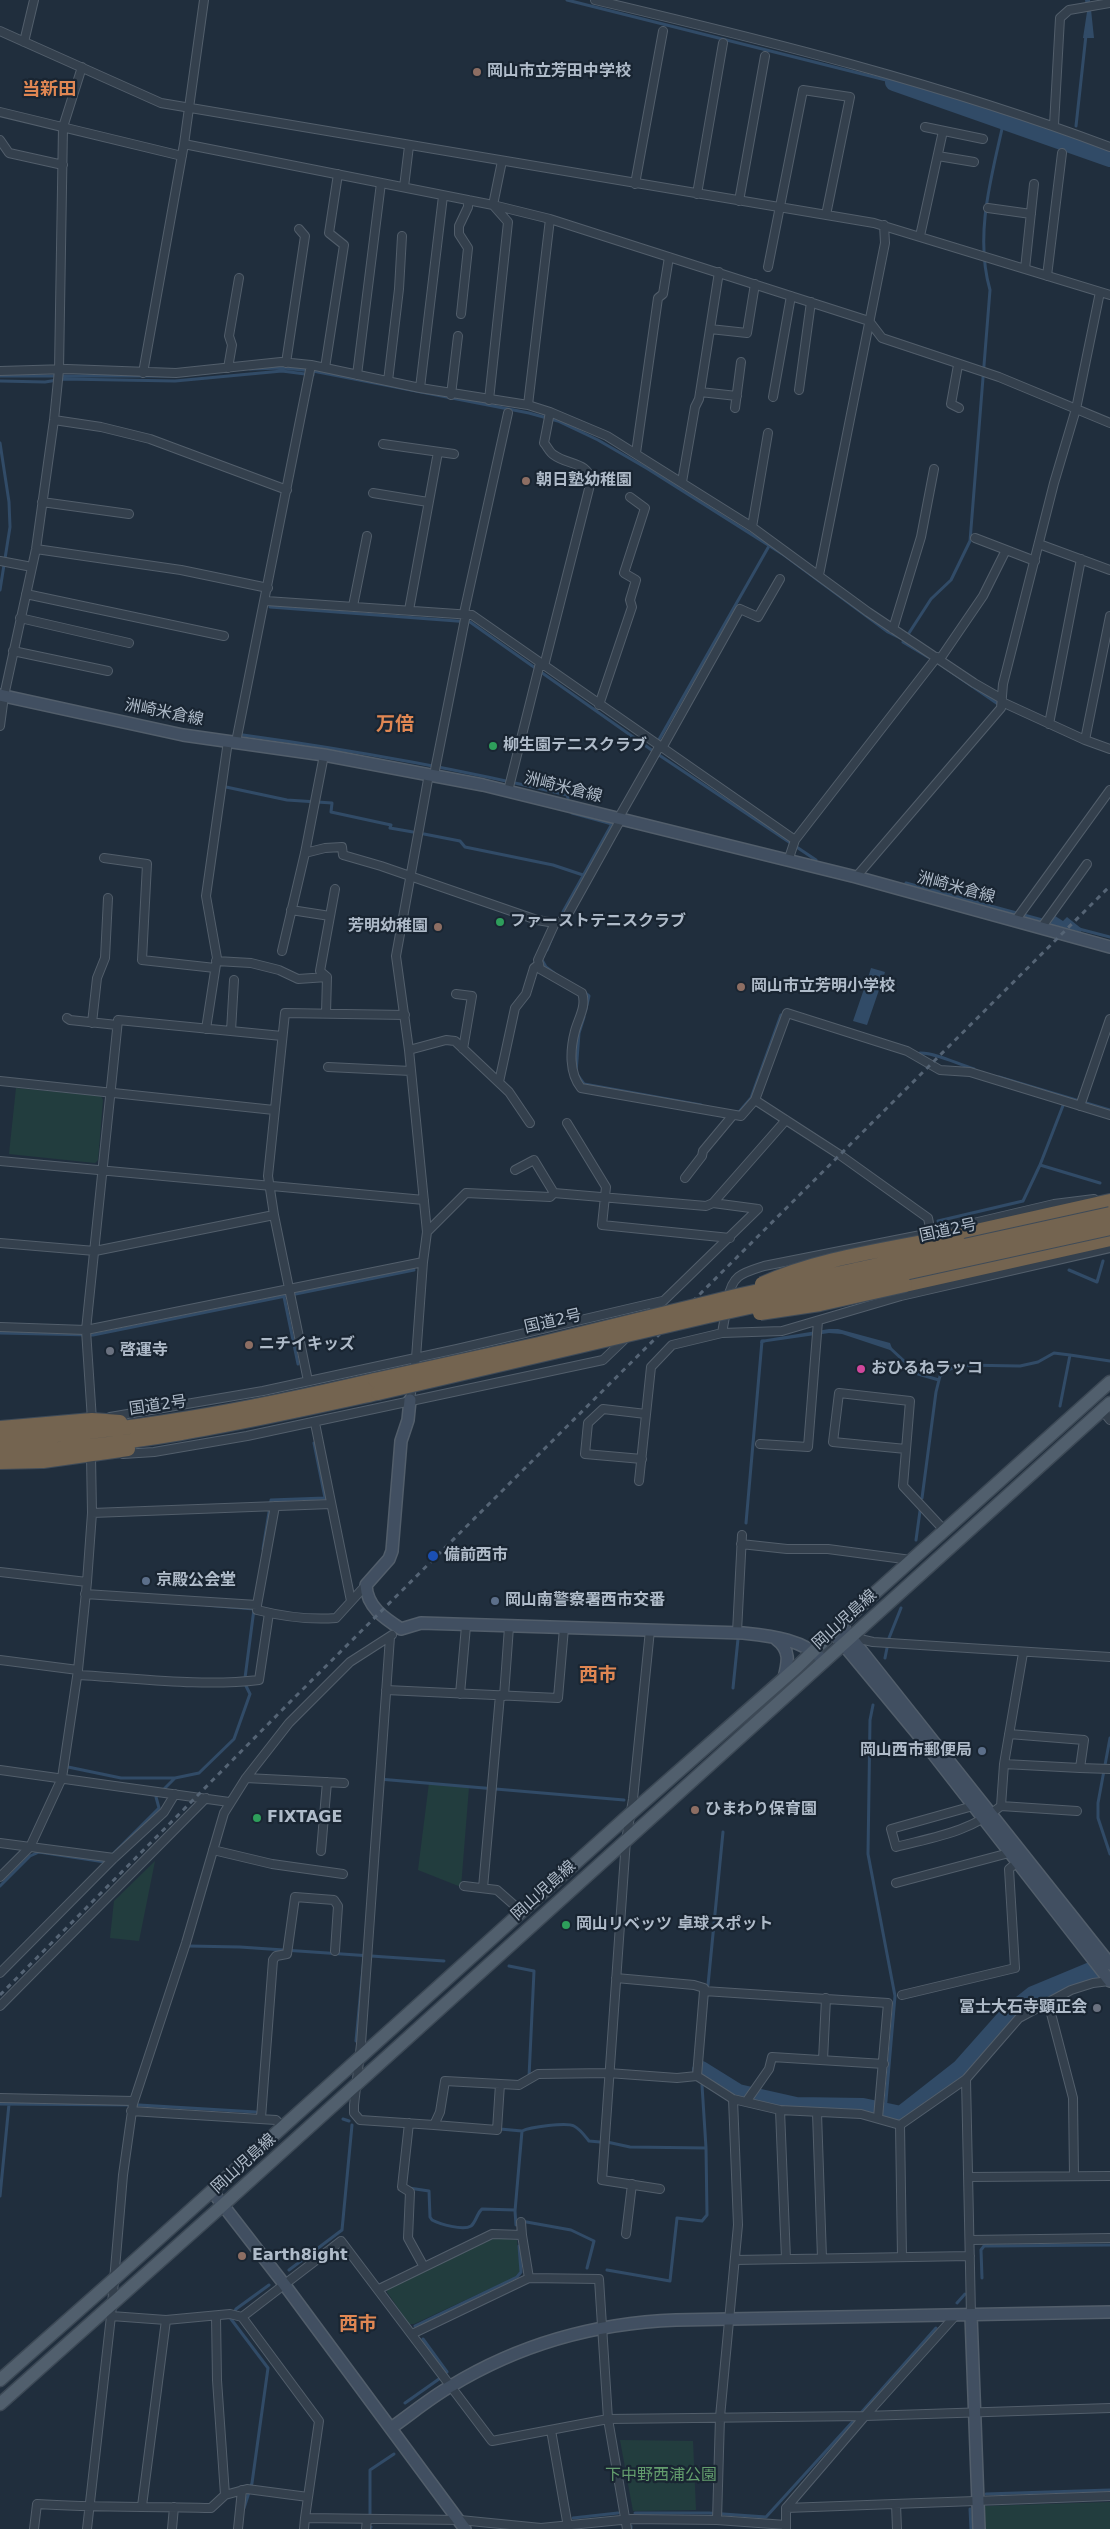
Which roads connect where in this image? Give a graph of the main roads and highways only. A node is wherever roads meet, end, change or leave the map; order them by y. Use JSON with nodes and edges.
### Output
{"nodes":[{"id":1,"x":1110,"y":1200,"type":"edge"},
{"id":2,"x":1110,"y":1214,"type":"edge"},
{"id":3,"x":1110,"y":1228,"type":"edge"},
{"id":4,"x":1110,"y":1239,"type":"edge"},
{"id":5,"x":736,"y":1296,"type":"junction"},
{"id":6,"x":708,"y":1316,"type":"junction"},
{"id":7,"x":1110,"y":1382,"type":"edge"},
{"id":8,"x":376,"y":1387,"type":"junction"},
{"id":9,"x":300,"y":1410,"type":"junction"},
{"id":10,"x":1107,"y":1411,"type":"edge"},
{"id":11,"x":166,"y":1423,"type":"junction"},
{"id":12,"x":0,"y":1428,"type":"edge"},
{"id":13,"x":0,"y":1439,"type":"edge"},
{"id":14,"x":0,"y":1452,"type":"edge"},
{"id":15,"x":0,"y":1462,"type":"edge"},
{"id":16,"x":0,"y":2380,"type":"edge"},
{"id":17,"x":0,"y":2404,"type":"edge"}],
"edges":[{"from":1,"to":5,"type":"highway","bridge":true},
{"from":2,"to":5,"type":"highway","name":"国道2号","bridge":true},
{"from":3,"to":6,"type":"highway","name":"国道2号","bridge":true},
{"from":4,"to":6,"type":"highway","bridge":true},
{"from":5,"to":8,"type":"highway","name":"国道2号","bridge":true},
{"from":6,"to":8,"type":"highway","name":"国道2号","bridge":true},
{"from":7,"to":16,"type":"main road","name":"岡山児島線"},
{"from":8,"to":9,"type":"highway","name":"国道2号"},
{"from":8,"to":11,"type":"highway","name":"国道2号"},
{"from":9,"to":14,"type":"highway","name":"国道2号"},
{"from":9,"to":15,"type":"highway"},
{"from":10,"to":17,"type":"main road","name":"岡山児島線"},
{"from":11,"to":12,"type":"highway"},
{"from":11,"to":13,"type":"highway","name":"国道2号"}]}
